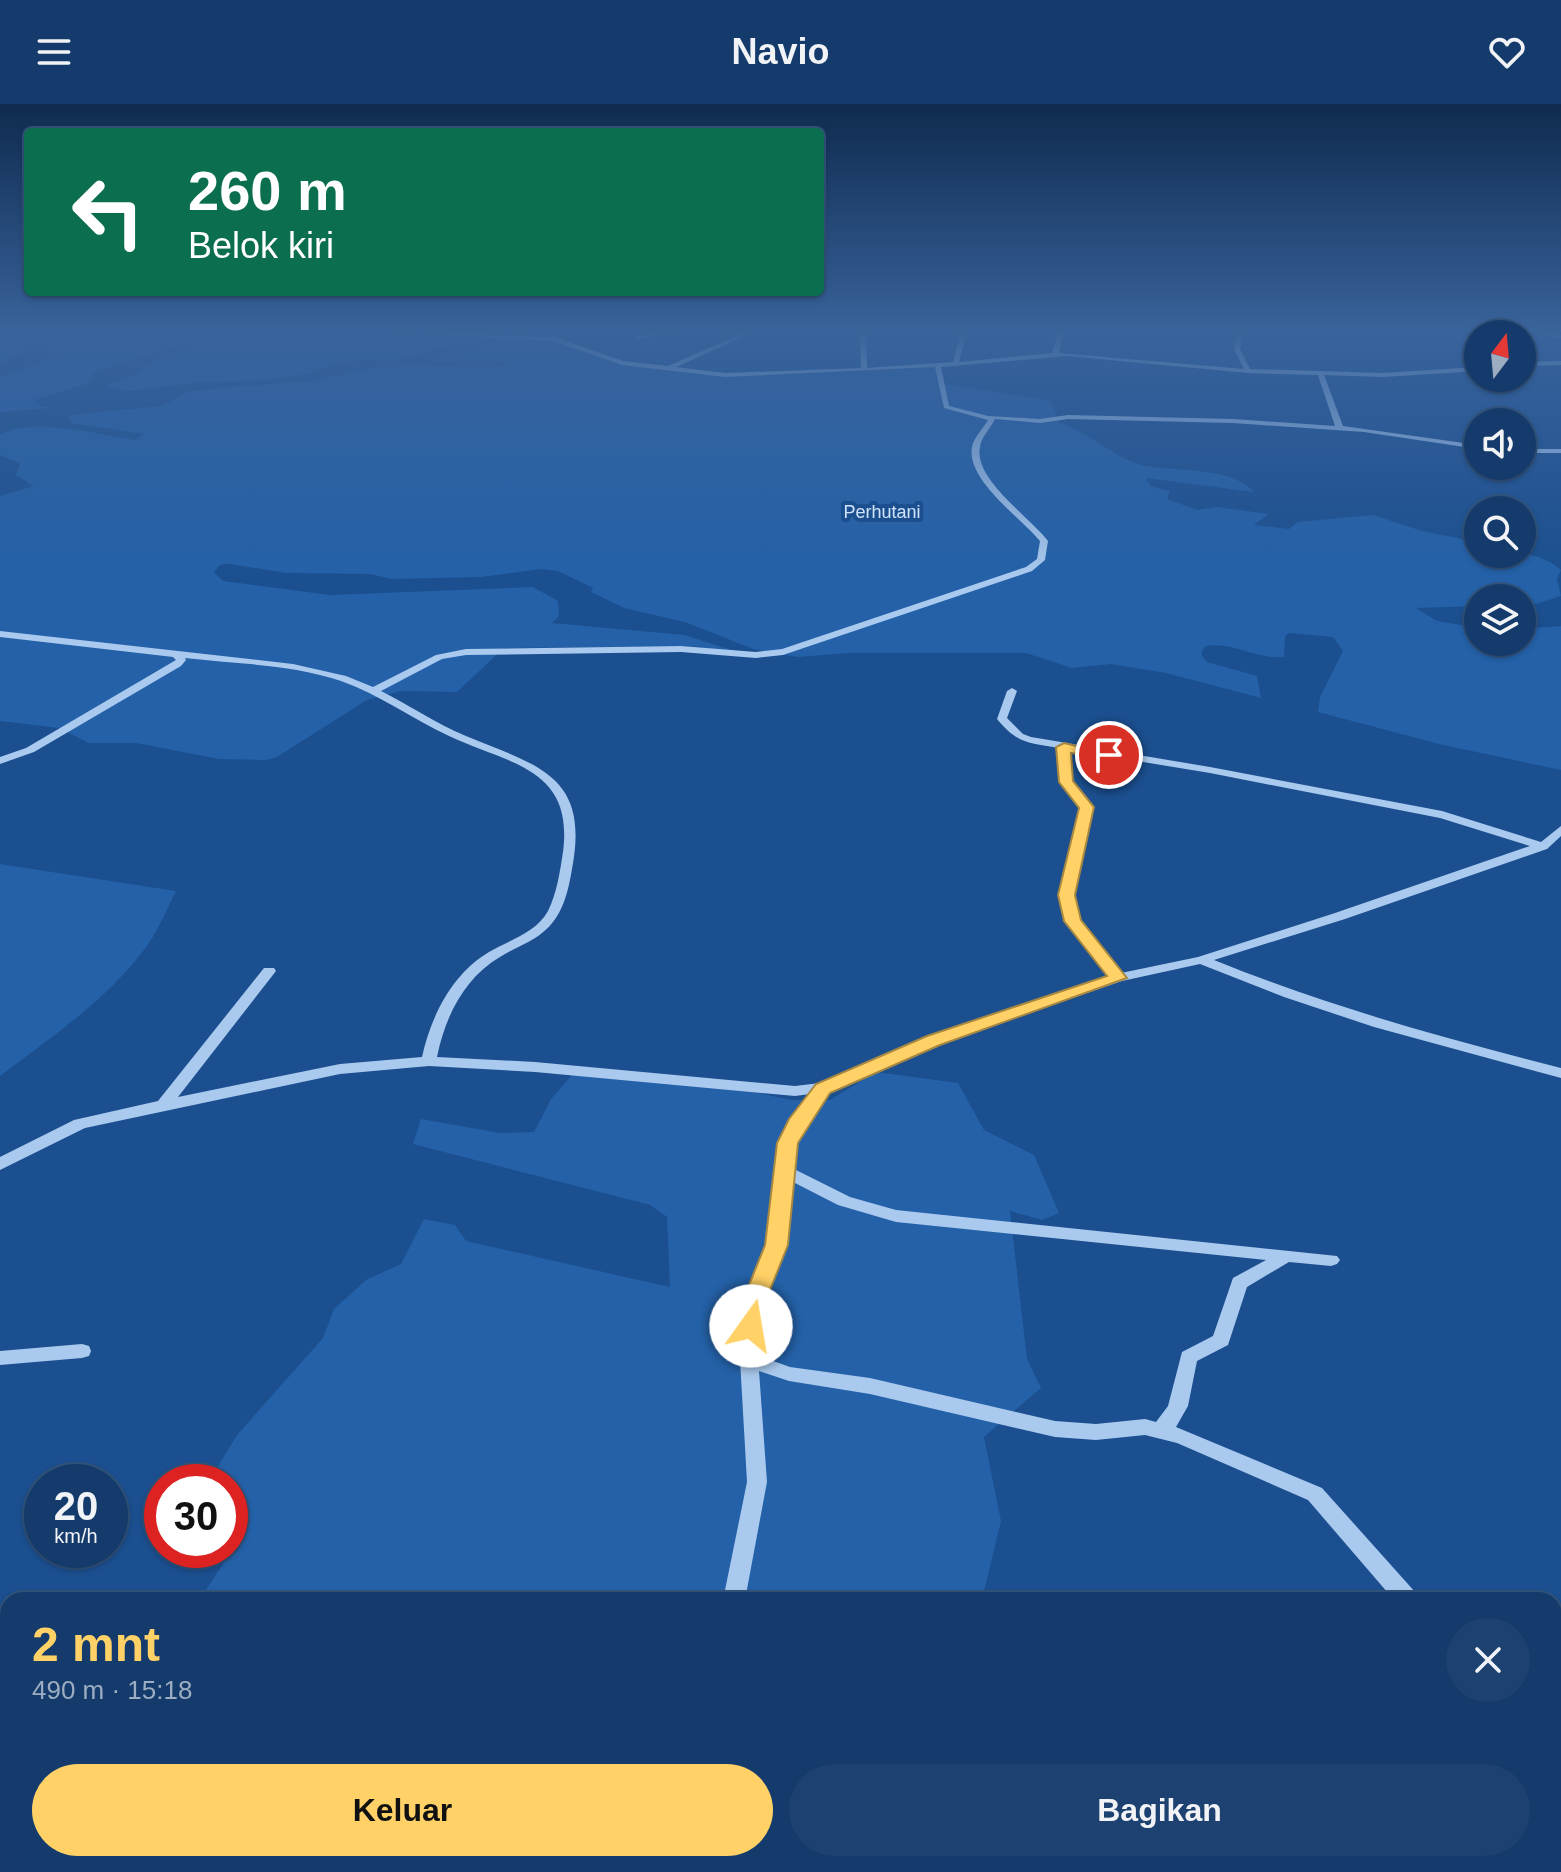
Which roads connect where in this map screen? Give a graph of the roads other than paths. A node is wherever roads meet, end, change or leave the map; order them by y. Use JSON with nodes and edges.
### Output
{"nodes":[{"id":1,"x":966,"y":412,"type":"edge"},
{"id":2,"x":1334,"y":412,"type":"edge"},
{"id":3,"x":991,"y":417,"type":"junction"},
{"id":4,"x":1340,"y":429,"type":"junction"},
{"id":5,"x":1464,"y":445,"type":"edge"},
{"id":6,"x":1536,"y":451,"type":"edge"},
{"id":7,"x":1561,"y":451,"type":"edge"},
{"id":8,"x":0,"y":634,"type":"edge"},
{"id":9,"x":176,"y":654,"type":"junction"},
{"id":10,"x":374,"y":690,"type":"junction"},
{"id":11,"x":1012,"y":691,"type":"dead end"},
{"id":12,"x":1064,"y":747,"type":"junction"},
{"id":13,"x":0,"y":761,"type":"edge"},
{"id":14,"x":1561,"y":830,"type":"edge"},
{"id":15,"x":1543,"y":846,"type":"junction"},
{"id":16,"x":1201,"y":960,"type":"junction"},
{"id":17,"x":269,"y":971,"type":"dead end"},
{"id":18,"x":1118,"y":978,"type":"junction"},
{"id":19,"x":429,"y":1061,"type":"junction"},
{"id":20,"x":1561,"y":1073,"type":"edge"},
{"id":21,"x":823,"y":1088,"type":"junction"},
{"id":22,"x":795,"y":1091,"type":"junction"},
{"id":23,"x":164,"y":1104,"type":"junction"},
{"id":24,"x":807,"y":1109,"type":"junction"},
{"id":25,"x":0,"y":1164,"type":"edge"},
{"id":26,"x":787,"y":1172,"type":"junction"},
{"id":27,"x":1287,"y":1256,"type":"junction"},
{"id":28,"x":1331,"y":1260,"type":"dead end"},
{"id":29,"x":82,"y":1351,"type":"dead end"},
{"id":30,"x":0,"y":1358,"type":"edge"},
{"id":31,"x":749,"y":1360,"type":"junction"},
{"id":32,"x":1161,"y":1429,"type":"junction"},
{"id":33,"x":736,"y":1592,"type":"edge"},
{"id":34,"x":1401,"y":1592,"type":"edge"}],
"edges":[{"from":1,"to":3,"type":"street"},
{"from":2,"to":4,"type":"street"},
{"from":3,"to":4,"type":"street"},
{"from":3,"to":10,"type":"street"},
{"from":4,"to":5,"type":"street"},
{"from":6,"to":7,"type":"street"},
{"from":8,"to":9,"type":"street"},
{"from":9,"to":10,"type":"street"},
{"from":9,"to":13,"type":"street"},
{"from":10,"to":19,"type":"street"},
{"from":11,"to":12,"type":"street"},
{"from":12,"to":15,"type":"street"},
{"from":12,"to":18,"type":"street"},
{"from":14,"to":15,"type":"street"},
{"from":15,"to":16,"type":"street"},
{"from":16,"to":18,"type":"street"},
{"from":16,"to":20,"type":"street"},
{"from":17,"to":23,"type":"street"},
{"from":18,"to":21,"type":"street"},
{"from":19,"to":22,"type":"street"},
{"from":19,"to":23,"type":"street"},
{"from":21,"to":22,"type":"street"},
{"from":21,"to":24,"type":"street"},
{"from":22,"to":24,"type":"street"},
{"from":23,"to":25,"type":"street"},
{"from":24,"to":26,"type":"street"},
{"from":26,"to":27,"type":"street"},
{"from":26,"to":31,"type":"street"},
{"from":27,"to":28,"type":"street"},
{"from":27,"to":32,"type":"street"},
{"from":29,"to":30,"type":"street"},
{"from":31,"to":32,"type":"street"},
{"from":31,"to":33,"type":"street"},
{"from":32,"to":34,"type":"street"}]}
